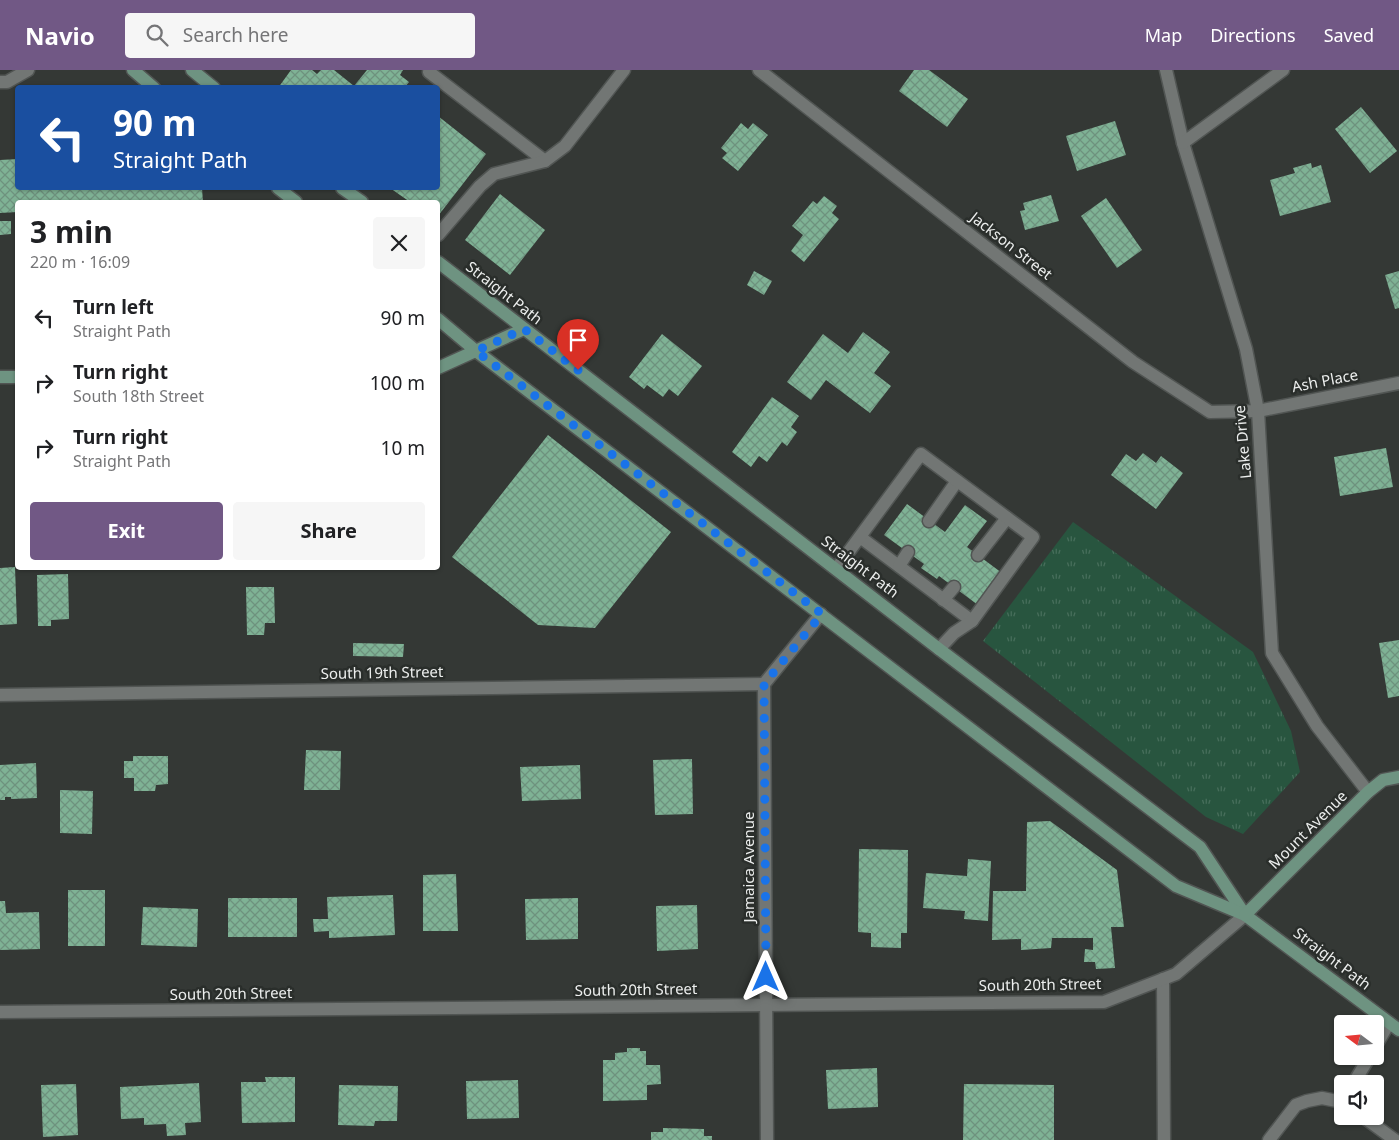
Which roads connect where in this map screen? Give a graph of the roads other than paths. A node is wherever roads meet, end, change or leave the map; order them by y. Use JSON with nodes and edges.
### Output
{"nodes":[{"id":1,"x":28,"y":70,"type":"edge"},
{"id":2,"x":133,"y":70,"type":"edge"},
{"id":3,"x":192,"y":70,"type":"edge"},
{"id":4,"x":624,"y":70,"type":"edge"},
{"id":5,"x":759,"y":70,"type":"edge"},
{"id":6,"x":1166,"y":70,"type":"edge"},
{"id":7,"x":1283,"y":70,"type":"edge"},
{"id":8,"x":429,"y":72,"type":"dead end"},
{"id":9,"x":0,"y":82,"type":"edge"},
{"id":10,"x":150,"y":85,"type":"edge"},
{"id":11,"x":210,"y":85,"type":"edge"},
{"id":12,"x":1183,"y":143,"type":"junction"},
{"id":13,"x":545,"y":161,"type":"junction"},
{"id":14,"x":281,"y":190,"type":"edge"},
{"id":15,"x":345,"y":190,"type":"edge"},
{"id":16,"x":293,"y":200,"type":"edge"},
{"id":17,"x":359,"y":200,"type":"edge"},
{"id":18,"x":440,"y":233,"type":"edge"},
{"id":19,"x":440,"y":264,"type":"edge"},
{"id":20,"x":440,"y":321,"type":"edge"},
{"id":21,"x":524,"y":329,"type":"junction"},
{"id":22,"x":476,"y":351,"type":"junction"},
{"id":23,"x":440,"y":367,"type":"edge"},
{"id":24,"x":0,"y":377,"type":"edge"},
{"id":25,"x":15,"y":377,"type":"edge"},
{"id":26,"x":1399,"y":383,"type":"edge"},
{"id":27,"x":1258,"y":411,"type":"junction"},
{"id":28,"x":957,"y":481,"type":"junction"},
{"id":29,"x":1007,"y":518,"type":"junction"},
{"id":30,"x":929,"y":521,"type":"dead end"},
{"id":31,"x":860,"y":537,"type":"junction"},
{"id":32,"x":908,"y":552,"type":"dead end"},
{"id":33,"x":978,"y":555,"type":"dead end"},
{"id":34,"x":898,"y":566,"type":"junction"},
{"id":35,"x":836,"y":569,"type":"junction"},
{"id":36,"x":954,"y":587,"type":"dead end"},
{"id":37,"x":943,"y":600,"type":"junction"},
{"id":38,"x":822,"y":614,"type":"junction"},
{"id":39,"x":972,"y":622,"type":"junction"},
{"id":40,"x":940,"y":648,"type":"junction"},
{"id":41,"x":764,"y":684,"type":"junction"},
{"id":42,"x":0,"y":695,"type":"edge"},
{"id":43,"x":1399,"y":777,"type":"edge"},
{"id":44,"x":1368,"y":792,"type":"junction"},
{"id":45,"x":1245,"y":915,"type":"junction"},
{"id":46,"x":1163,"y":979,"type":"junction"},
{"id":47,"x":766,"y":1005,"type":"junction"},
{"id":48,"x":0,"y":1012,"type":"edge"},
{"id":49,"x":1394,"y":1026,"type":"edge"},
{"id":50,"x":1384,"y":1037,"type":"edge"},
{"id":51,"x":1334,"y":1100,"type":"edge"},
{"id":52,"x":1374,"y":1125,"type":"edge"},
{"id":53,"x":767,"y":1140,"type":"edge"},
{"id":54,"x":1164,"y":1140,"type":"edge"},
{"id":55,"x":1269,"y":1140,"type":"edge"},
{"id":56,"x":1394,"y":1140,"type":"edge"}],
"edges":[{"from":1,"to":9,"type":"street"},
{"from":2,"to":10,"type":"main road"},
{"from":3,"to":11,"type":"main road"},
{"from":4,"to":13,"type":"street"},
{"from":5,"to":27,"type":"street","name":"Jackson Street"},
{"from":6,"to":12,"type":"street","name":"Lake Drive"},
{"from":7,"to":12,"type":"street"},
{"from":8,"to":13,"type":"street"},
{"from":12,"to":27,"type":"street","name":"Lake Drive"},
{"from":13,"to":18,"type":"street"},
{"from":14,"to":16,"type":"main road"},
{"from":15,"to":17,"type":"main road"},
{"from":19,"to":21,"type":"main road","name":"Straight Path"},
{"from":20,"to":22,"type":"main road","name":"Straight Path"},
{"from":21,"to":22,"type":"main road"},
{"from":21,"to":35,"type":"main road","name":"Straight Path"},
{"from":22,"to":23,"type":"main road"},
{"from":22,"to":38,"type":"main road","name":"Straight Path"},
{"from":24,"to":25,"type":"main road"},
{"from":26,"to":27,"type":"street","name":"Ash Place"},
{"from":27,"to":44,"type":"street","name":"Lake Drive"},
{"from":28,"to":29,"type":"street"},
{"from":28,"to":30,"type":"street"},
{"from":28,"to":31,"type":"street"},
{"from":29,"to":33,"type":"street"},
{"from":29,"to":39,"type":"street"},
{"from":31,"to":34,"type":"street"},
{"from":31,"to":35,"type":"street"},
{"from":32,"to":34,"type":"street"},
{"from":34,"to":37,"type":"street"},
{"from":35,"to":40,"type":"main road","name":"Straight Path"},
{"from":36,"to":37,"type":"street"},
{"from":37,"to":39,"type":"street"},
{"from":38,"to":41,"type":"street"},
{"from":38,"to":45,"type":"main road","name":"Straight Path"},
{"from":39,"to":40,"type":"street"},
{"from":40,"to":45,"type":"main road","name":"Straight Path"},
{"from":41,"to":42,"type":"street","name":"South 19th Street"},
{"from":41,"to":47,"type":"street","name":"Jamaica Avenue"},
{"from":43,"to":44,"type":"main road","name":"Mount Avenue"},
{"from":44,"to":45,"type":"main road","name":"Mount Avenue"},
{"from":45,"to":46,"type":"street","name":"South 20th Street"},
{"from":45,"to":49,"type":"main road","name":"Straight Path"},
{"from":46,"to":47,"type":"street","name":"South 20th Street"},
{"from":46,"to":54,"type":"street"},
{"from":47,"to":48,"type":"street","name":"South 20th Street"},
{"from":47,"to":53,"type":"street","name":"Jamaica Avenue"},
{"from":49,"to":50,"type":"street"},
{"from":51,"to":55,"type":"street"},
{"from":52,"to":56,"type":"street"}]}
